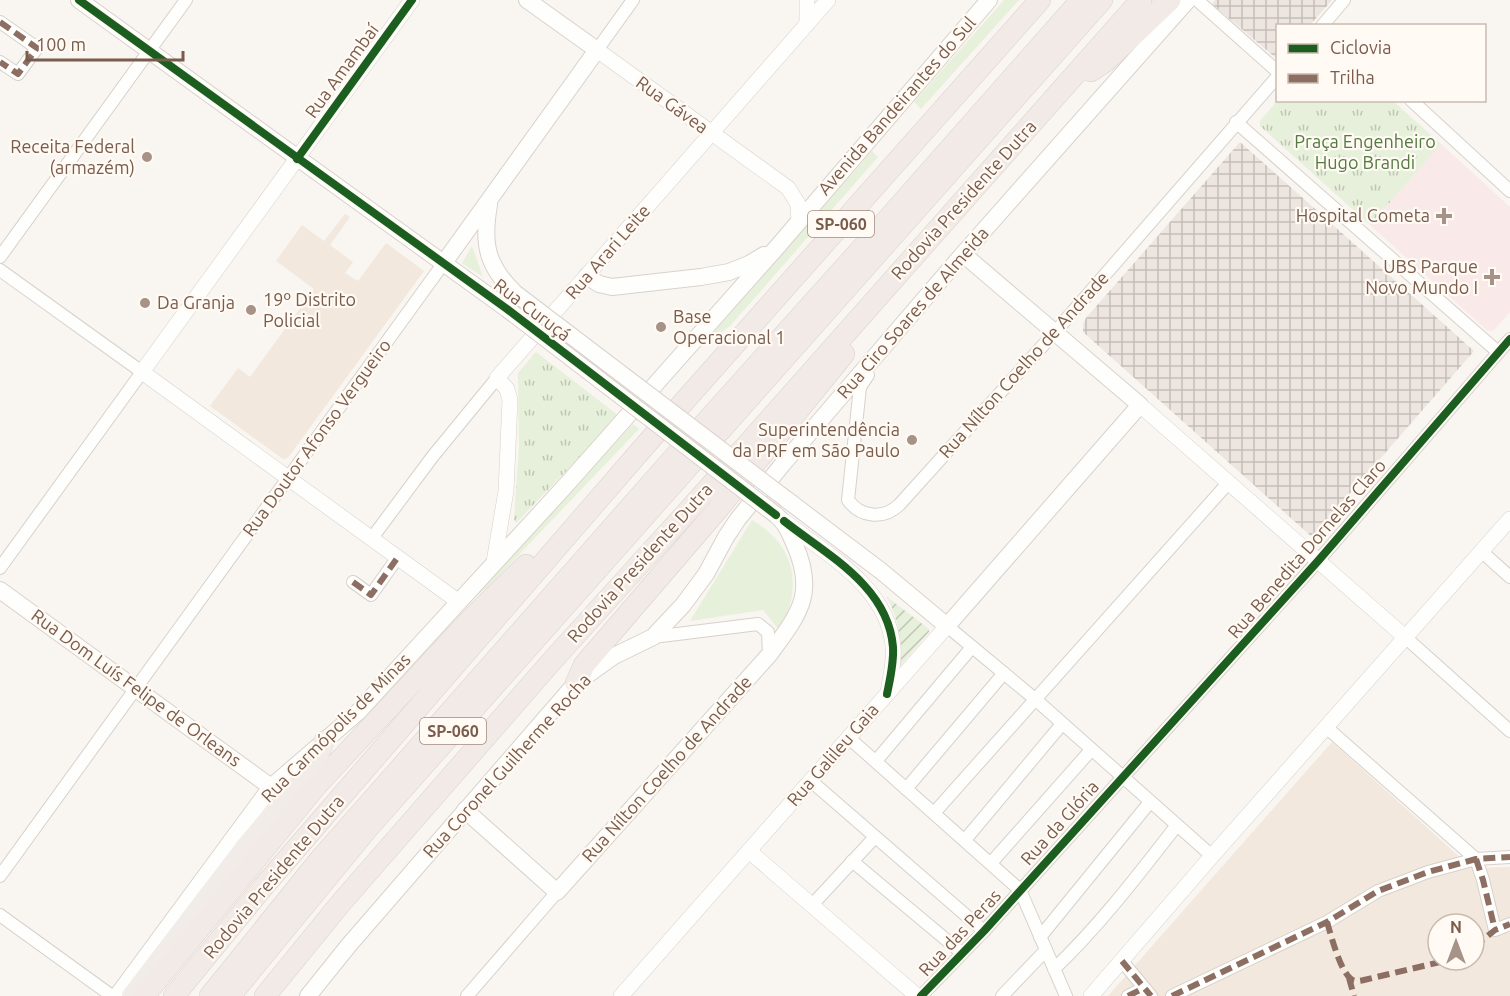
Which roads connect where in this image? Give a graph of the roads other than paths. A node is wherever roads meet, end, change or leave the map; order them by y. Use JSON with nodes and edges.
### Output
{"nodes":[{"id":1,"x":79,"y":0,"type":"edge"},
{"id":2,"x":186,"y":0,"type":"edge"},
{"id":3,"x":412,"y":0,"type":"edge"},
{"id":4,"x":527,"y":0,"type":"edge"},
{"id":5,"x":633,"y":0,"type":"edge"},
{"id":6,"x":807,"y":0,"type":"edge"},
{"id":7,"x":828,"y":0,"type":"edge"},
{"id":8,"x":989,"y":0,"type":"edge"},
{"id":9,"x":1040,"y":0,"type":"edge"},
{"id":10,"x":1081,"y":0,"type":"edge"},
{"id":11,"x":1101,"y":0,"type":"edge"},
{"id":12,"x":1141,"y":0,"type":"edge"},
{"id":13,"x":1170,"y":0,"type":"edge"},
{"id":14,"x":1188,"y":0,"type":"edge"},
{"id":15,"x":1197,"y":0,"type":"edge"},
{"id":16,"x":1344,"y":0,"type":"edge"},
{"id":17,"x":0,"y":22,"type":"edge"},
{"id":18,"x":807,"y":24,"type":"junction"},
{"id":19,"x":1325,"y":24,"type":"edge"},
{"id":20,"x":597,"y":50,"type":"junction"},
{"id":21,"x":148,"y":52,"type":"junction"},
{"id":22,"x":0,"y":62,"type":"edge"},
{"id":23,"x":1276,"y":72,"type":"edge"},
{"id":24,"x":1276,"y":76,"type":"edge"},
{"id":25,"x":1061,"y":92,"type":"junction"},
{"id":26,"x":1413,"y":102,"type":"edge"},
{"id":27,"x":1236,"y":122,"type":"junction"},
{"id":28,"x":711,"y":133,"type":"junction"},
{"id":29,"x":297,"y":159,"type":"junction"},
{"id":30,"x":1510,"y":191,"type":"edge"},
{"id":31,"x":489,"y":199,"type":"junction"},
{"id":32,"x":799,"y":221,"type":"junction"},
{"id":33,"x":778,"y":246,"type":"junction"},
{"id":34,"x":963,"y":254,"type":"junction"},
{"id":35,"x":0,"y":257,"type":"edge"},
{"id":36,"x":443,"y":264,"type":"junction"},
{"id":37,"x":0,"y":270,"type":"edge"},
{"id":38,"x":587,"y":276,"type":"junction"},
{"id":39,"x":875,"y":298,"type":"junction"},
{"id":40,"x":1056,"y":331,"type":"junction"},
{"id":41,"x":1510,"y":339,"type":"edge"},
{"id":42,"x":1498,"y":352,"type":"junction"},
{"id":43,"x":868,"y":365,"type":"junction"},
{"id":44,"x":142,"y":372,"type":"junction"},
{"id":45,"x":497,"y":378,"type":"junction"},
{"id":46,"x":1140,"y":405,"type":"junction"},
{"id":47,"x":642,"y":448,"type":"junction"},
{"id":48,"x":288,"y":477,"type":"junction"},
{"id":49,"x":1229,"y":482,"type":"junction"},
{"id":50,"x":780,"y":518,"type":"junction"},
{"id":51,"x":1510,"y":519,"type":"edge"},
{"id":52,"x":372,"y":538,"type":"junction"},
{"id":53,"x":1481,"y":551,"type":"junction"},
{"id":54,"x":398,"y":557,"type":"junction"},
{"id":55,"x":1318,"y":561,"type":"junction"},
{"id":56,"x":494,"y":562,"type":"junction"},
{"id":57,"x":0,"y":568,"type":"edge"},
{"id":58,"x":1510,"y":577,"type":"edge"},
{"id":59,"x":353,"y":582,"type":"dead end"},
{"id":60,"x":0,"y":590,"type":"edge"},
{"id":61,"x":459,"y":602,"type":"junction"},
{"id":62,"x":947,"y":626,"type":"junction"},
{"id":63,"x":652,"y":637,"type":"junction"},
{"id":64,"x":1405,"y":637,"type":"junction"},
{"id":65,"x":972,"y":646,"type":"junction"},
{"id":66,"x":769,"y":655,"type":"junction"},
{"id":67,"x":1004,"y":673,"type":"junction"},
{"id":68,"x":576,"y":684,"type":"junction"},
{"id":69,"x":136,"y":689,"type":"junction"},
{"id":70,"x":887,"y":694,"type":"junction"},
{"id":71,"x":1035,"y":699,"type":"junction"},
{"id":72,"x":1062,"y":724,"type":"junction"},
{"id":73,"x":1326,"y":727,"type":"junction"},
{"id":74,"x":1510,"y":731,"type":"edge"},
{"id":75,"x":849,"y":738,"type":"junction"},
{"id":76,"x":324,"y":741,"type":"junction"},
{"id":77,"x":1091,"y":750,"type":"junction"},
{"id":78,"x":876,"y":761,"type":"junction"},
{"id":79,"x":1122,"y":776,"type":"junction"},
{"id":80,"x":811,"y":781,"type":"junction"},
{"id":81,"x":271,"y":787,"type":"junction"},
{"id":82,"x":906,"y":789,"type":"junction"},
{"id":83,"x":1150,"y":802,"type":"junction"},
{"id":84,"x":465,"y":810,"type":"junction"},
{"id":85,"x":934,"y":813,"type":"junction"},
{"id":86,"x":1177,"y":825,"type":"junction"},
{"id":87,"x":875,"y":837,"type":"junction"},
{"id":88,"x":965,"y":840,"type":"junction"},
{"id":89,"x":749,"y":851,"type":"junction"},
{"id":90,"x":1212,"y":856,"type":"junction"},
{"id":91,"x":1510,"y":857,"type":"edge"},
{"id":92,"x":1476,"y":859,"type":"junction"},
{"id":93,"x":852,"y":861,"type":"junction"},
{"id":94,"x":992,"y":863,"type":"junction"},
{"id":95,"x":0,"y":876,"type":"edge"},
{"id":96,"x":1020,"y":890,"type":"junction"},
{"id":97,"x":557,"y":892,"type":"junction"},
{"id":98,"x":812,"y":905,"type":"junction"},
{"id":99,"x":0,"y":915,"type":"edge"},
{"id":100,"x":1510,"y":924,"type":"edge"},
{"id":101,"x":984,"y":931,"type":"junction"},
{"id":102,"x":1040,"y":937,"type":"junction"},
{"id":103,"x":1046,"y":950,"type":"junction"},
{"id":104,"x":962,"y":953,"type":"junction"},
{"id":105,"x":1122,"y":961,"type":"junction"},
{"id":106,"x":1054,"y":969,"type":"junction"},
{"id":107,"x":1148,"y":992,"type":"edge"},
{"id":108,"x":215,"y":995,"type":"edge"},
{"id":109,"x":112,"y":996,"type":"edge"},
{"id":110,"x":117,"y":996,"type":"edge"},
{"id":111,"x":132,"y":996,"type":"edge"},
{"id":112,"x":144,"y":996,"type":"edge"},
{"id":113,"x":174,"y":996,"type":"edge"},
{"id":114,"x":265,"y":996,"type":"edge"},
{"id":115,"x":308,"y":996,"type":"edge"},
{"id":116,"x":467,"y":996,"type":"edge"},
{"id":117,"x":621,"y":996,"type":"edge"},
{"id":118,"x":919,"y":996,"type":"edge"},
{"id":119,"x":1002,"y":996,"type":"edge"},
{"id":120,"x":1066,"y":996,"type":"edge"},
{"id":121,"x":1091,"y":996,"type":"edge"},
{"id":122,"x":1128,"y":996,"type":"edge"},
{"id":123,"x":1172,"y":996,"type":"edge"}],
"edges":[{"from":1,"to":21,"type":"main road","name":"Rua Curuçá"},
{"from":2,"to":21,"type":"street"},
{"from":3,"to":29,"type":"street","name":"Rua Amambaí"},
{"from":4,"to":20,"type":"main road","name":"Rua Gávea"},
{"from":5,"to":20,"type":"street","name":"Rua Doutor Afonso Vergueiro"},
{"from":6,"to":18,"type":"street"},
{"from":7,"to":18,"type":"street","name":"Rua Arari Leite"},
{"from":8,"to":32,"type":"main road","name":"Avenida Bandeirantes do Sul"},
{"from":9,"to":47,"type":"highway","name":"Rodovia Presidente Dutra","number":"SP-060"},
{"from":10,"to":108,"type":"highway","name":"Rodovia Presidente Dutra","number":"SP-060"},
{"from":11,"to":108,"type":"highway","name":"Rodovia Presidente Dutra","number":"SP-060"},
{"from":12,"to":25,"type":"highway","name":"Rodovia Presidente Dutra","number":"SP-060"},
{"from":13,"to":25,"type":"highway"},
{"from":14,"to":34,"type":"main road","name":"Rua Ciro Soares de Almeida"},
{"from":15,"to":23,"type":"street"},
{"from":16,"to":19,"type":"street"},
{"from":17,"to":22,"type":"street"},
{"from":18,"to":28,"type":"street","name":"Rua Arari Leite"},
{"from":20,"to":28,"type":"street","name":"Rua Gávea"},
{"from":20,"to":31,"type":"main road","name":"Rua Doutor Afonso Vergueiro"},
{"from":21,"to":29,"type":"main road","name":"Rua Curuçá"},
{"from":21,"to":35,"type":"street"},
{"from":24,"to":27,"type":"street","name":"Rua Nílton Coelho de Andrade"},
{"from":25,"to":39,"type":"highway","name":"Rodovia Presidente Dutra","number":"SP-060"},
{"from":26,"to":30,"type":"street"},
{"from":27,"to":40,"type":"street","name":"Rua Nílton Coelho de Andrade"},
{"from":27,"to":42,"type":"street"},
{"from":28,"to":32,"type":"street","name":"Rua Gávea"},
{"from":28,"to":38,"type":"street","name":"Rua Arari Leite"},
{"from":29,"to":36,"type":"main road","name":"Rua Curuçá"},
{"from":29,"to":44,"type":"street","name":"Rua Amambaí"},
{"from":31,"to":36,"type":"main road","name":"Rua Doutor Afonso Vergueiro"},
{"from":31,"to":62,"type":"main road","name":"Rua Curuçá","bridge":true},
{"from":32,"to":33,"type":"main road","name":"Avenida Bandeirantes do Sul"},
{"from":33,"to":38,"type":"main road"},
{"from":33,"to":56,"type":"main road","name":"Avenida Bandeirantes do Sul"},
{"from":34,"to":40,"type":"main road"},
{"from":34,"to":43,"type":"main road","name":"Rua Ciro Soares de Almeida"},
{"from":36,"to":48,"type":"street","name":"Rua Doutor Afonso Vergueiro"},
{"from":36,"to":50,"type":"main road","name":"Rua Curuçá","bridge":true},
{"from":37,"to":44,"type":"street"},
{"from":38,"to":45,"type":"street","name":"Rua Arari Leite"},
{"from":39,"to":68,"type":"highway"},
{"from":39,"to":114,"type":"highway","name":"Rodovia Presidente Dutra","number":"SP-060"},
{"from":40,"to":43,"type":"street","name":"Rua Nílton Coelho de Andrade"},
{"from":40,"to":46,"type":"main road"},
{"from":41,"to":42,"type":"street","name":"Rua Benedita Dornelas Claro"},
{"from":42,"to":55,"type":"street","name":"Rua Benedita Dornelas Claro"},
{"from":43,"to":63,"type":"main road","name":"Rua Ciro Soares de Almeida"},
{"from":44,"to":48,"type":"street"},
{"from":44,"to":57,"type":"street","name":"Rua Amambaí"},
{"from":45,"to":52,"type":"street","name":"Rua Arari Leite"},
{"from":45,"to":56,"type":"street"},
{"from":46,"to":49,"type":"street"},
{"from":46,"to":62,"type":"main road","name":"Rua Galileu Gaia"},
{"from":47,"to":112,"type":"highway"},
{"from":47,"to":113,"type":"highway","name":"Rodovia Presidente Dutra","number":"SP-060"},
{"from":48,"to":52,"type":"street"},
{"from":48,"to":69,"type":"street","name":"Rua Doutor Afonso Vergueiro"},
{"from":49,"to":55,"type":"street"},
{"from":49,"to":71,"type":"street"},
{"from":50,"to":66,"type":"main road","name":"Rua Nílton Coelho de Andrade"},
{"from":50,"to":70,"type":"street","name":"Rua Curuçá"},
{"from":51,"to":53,"type":"street"},
{"from":52,"to":54,"type":"street"},
{"from":53,"to":58,"type":"street"},
{"from":53,"to":64,"type":"street"},
{"from":54,"to":59,"type":"street"},
{"from":54,"to":61,"type":"street"},
{"from":55,"to":64,"type":"street"},
{"from":55,"to":79,"type":"street","name":"Rua Benedita Dornelas Claro"},
{"from":56,"to":61,"type":"main road","name":"Rua Carmópolis de Minas"},
{"from":60,"to":69,"type":"main road","name":"Rua Dom Luís Felipe de Orleans"},
{"from":61,"to":76,"type":"main road","name":"Rua Carmópolis de Minas"},
{"from":62,"to":65,"type":"street"},
{"from":62,"to":70,"type":"street","name":"Rua Galileu Gaia"},
{"from":63,"to":66,"type":"street","name":"Rua Coronel Guilherme Rocha"},
{"from":63,"to":68,"type":"main road","name":"Rua Coronel Guilherme Rocha"},
{"from":64,"to":73,"type":"street"},
{"from":64,"to":74,"type":"street"},
{"from":65,"to":67,"type":"street"},
{"from":65,"to":78,"type":"street"},
{"from":66,"to":97,"type":"main road","name":"Rua Nílton Coelho de Andrade"},
{"from":67,"to":71,"type":"street"},
{"from":67,"to":82,"type":"street"},
{"from":68,"to":84,"type":"main road","name":"Rua Coronel Guilherme Rocha"},
{"from":69,"to":81,"type":"main road","name":"Rua Dom Luís Felipe de Orleans"},
{"from":69,"to":95,"type":"street","name":"Rua Doutor Afonso Vergueiro"},
{"from":70,"to":75,"type":"street","name":"Rua Galileu Gaia"},
{"from":71,"to":72,"type":"street"},
{"from":71,"to":85,"type":"street"},
{"from":72,"to":77,"type":"street"},
{"from":72,"to":88,"type":"street"},
{"from":73,"to":90,"type":"street"},
{"from":73,"to":92,"type":"street"},
{"from":75,"to":78,"type":"street"},
{"from":75,"to":80,"type":"street","name":"Rua Galileu Gaia"},
{"from":76,"to":81,"type":"main road","name":"Rua Carmópolis de Minas"},
{"from":76,"to":111,"type":"highway"},
{"from":77,"to":79,"type":"street"},
{"from":77,"to":94,"type":"street"},
{"from":78,"to":82,"type":"street"},
{"from":79,"to":83,"type":"street"},
{"from":79,"to":96,"type":"street","name":"Rua da Glória"},
{"from":80,"to":87,"type":"street"},
{"from":80,"to":89,"type":"street","name":"Rua Galileu Gaia"},
{"from":81,"to":110,"type":"main road","name":"Rua Carmópolis de Minas"},
{"from":82,"to":85,"type":"street"},
{"from":83,"to":86,"type":"street"},
{"from":83,"to":102,"type":"street"},
{"from":84,"to":97,"type":"main road"},
{"from":84,"to":115,"type":"main road","name":"Rua Coronel Guilherme Rocha"},
{"from":85,"to":88,"type":"street"},
{"from":86,"to":90,"type":"street"},
{"from":86,"to":106,"type":"street"},
{"from":87,"to":93,"type":"street"},
{"from":87,"to":101,"type":"street"},
{"from":88,"to":94,"type":"street"},
{"from":89,"to":98,"type":"street"},
{"from":89,"to":117,"type":"street","name":"Rua Galileu Gaia"},
{"from":90,"to":105,"type":"street"},
{"from":91,"to":92,"type":"street"},
{"from":92,"to":100,"type":"street"},
{"from":92,"to":123,"type":"street"},
{"from":93,"to":98,"type":"street"},
{"from":93,"to":104,"type":"street"},
{"from":94,"to":96,"type":"street"},
{"from":96,"to":101,"type":"street","name":"Rua das Peras"},
{"from":96,"to":102,"type":"street"},
{"from":97,"to":116,"type":"street","name":"Rua Nílton Coelho de Andrade"},
{"from":98,"to":118,"type":"street"},
{"from":99,"to":109,"type":"street"},
{"from":101,"to":104,"type":"street","name":"Rua das Peras"},
{"from":102,"to":103,"type":"street"},
{"from":103,"to":106,"type":"street"},
{"from":103,"to":119,"type":"street"},
{"from":104,"to":118,"type":"street","name":"Rua das Peras"},
{"from":105,"to":107,"type":"street"},
{"from":105,"to":121,"type":"street"},
{"from":106,"to":120,"type":"street"},
{"from":107,"to":122,"type":"street"}]}
